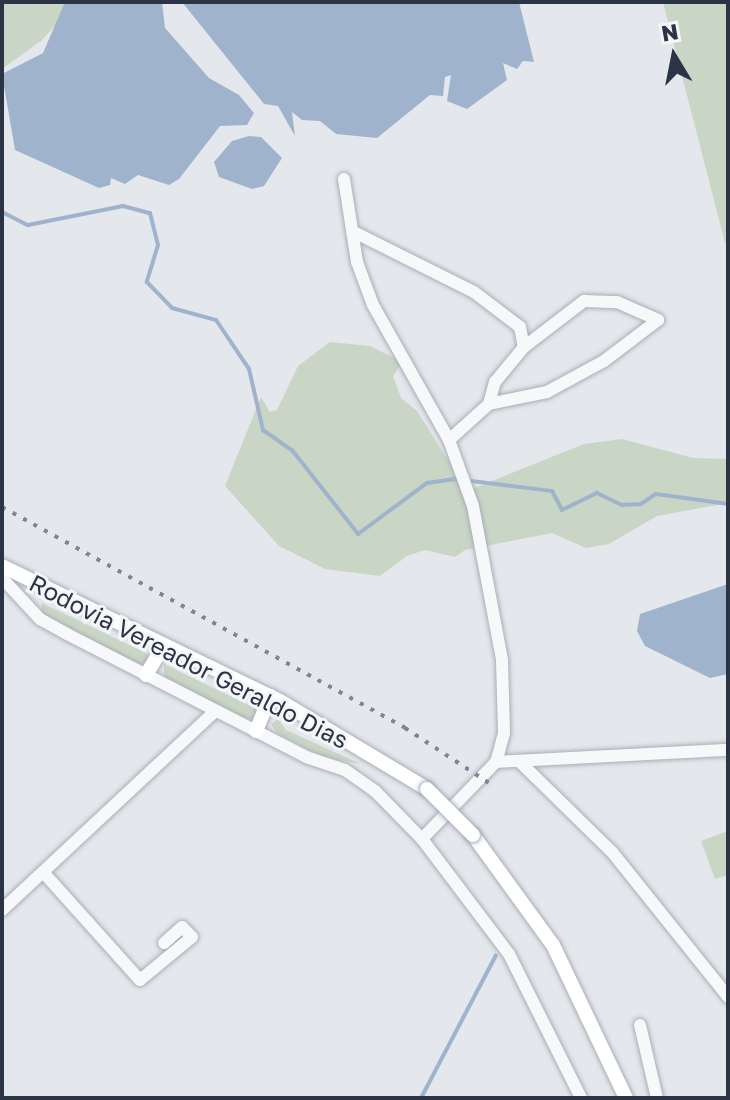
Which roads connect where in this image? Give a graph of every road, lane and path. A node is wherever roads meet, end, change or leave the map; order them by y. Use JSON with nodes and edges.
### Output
{"nodes":[{"id":1,"x":344,"y":179,"type":"dead end"},
{"id":2,"x":352,"y":231,"type":"junction"},
{"id":3,"x":524,"y":347,"type":"junction"},
{"id":4,"x":489,"y":404,"type":"junction"},
{"id":5,"x":449,"y":440,"type":"junction"},
{"id":6,"x":2,"y":566,"type":"edge"},
{"id":7,"x":2,"y":578,"type":"edge"},
{"id":8,"x":163,"y":647,"type":"junction"},
{"id":9,"x":146,"y":675,"type":"junction"},
{"id":10,"x":270,"y":696,"type":"junction"},
{"id":11,"x":214,"y":712,"type":"junction"},
{"id":12,"x":256,"y":731,"type":"junction"},
{"id":13,"x":728,"y":750,"type":"edge"},
{"id":14,"x":520,"y":762,"type":"junction"},
{"id":15,"x":494,"y":765,"type":"junction"},
{"id":16,"x":422,"y":839,"type":"junction"},
{"id":17,"x":43,"y":872,"type":"junction"},
{"id":18,"x":2,"y":910,"type":"edge"},
{"id":19,"x":164,"y":943,"type":"dead end"},
{"id":20,"x":728,"y":997,"type":"edge"},
{"id":21,"x":640,"y":1025,"type":"dead end"},
{"id":22,"x":581,"y":1098,"type":"edge"},
{"id":23,"x":626,"y":1098,"type":"edge"},
{"id":24,"x":657,"y":1098,"type":"edge"}],
"edges":[{"from":1,"to":2,"type":"street"},
{"from":2,"to":3,"type":"street"},
{"from":2,"to":5,"type":"street"},
{"from":3,"to":4,"type":"street"},
{"from":3,"to":4,"type":"street"},
{"from":4,"to":5,"type":"street"},
{"from":5,"to":15,"type":"street"},
{"from":6,"to":8,"type":"main road","name":"Rodovia Vereador Geraldo Dias"},
{"from":7,"to":9,"type":"street"},
{"from":8,"to":9,"type":"main road"},
{"from":8,"to":10,"type":"main road","name":"Rodovia Vereador Geraldo Dias"},
{"from":9,"to":11,"type":"street"},
{"from":10,"to":12,"type":"main road"},
{"from":10,"to":23,"type":"main road","name":"Rodovia Vereador Geraldo Dias","bridge":true},
{"from":11,"to":12,"type":"street"},
{"from":11,"to":17,"type":"street"},
{"from":12,"to":16,"type":"street"},
{"from":13,"to":14,"type":"street"},
{"from":14,"to":15,"type":"street"},
{"from":14,"to":20,"type":"street"},
{"from":15,"to":16,"type":"street"},
{"from":16,"to":22,"type":"street"},
{"from":17,"to":18,"type":"street"},
{"from":17,"to":19,"type":"street"},
{"from":21,"to":24,"type":"street"}]}
